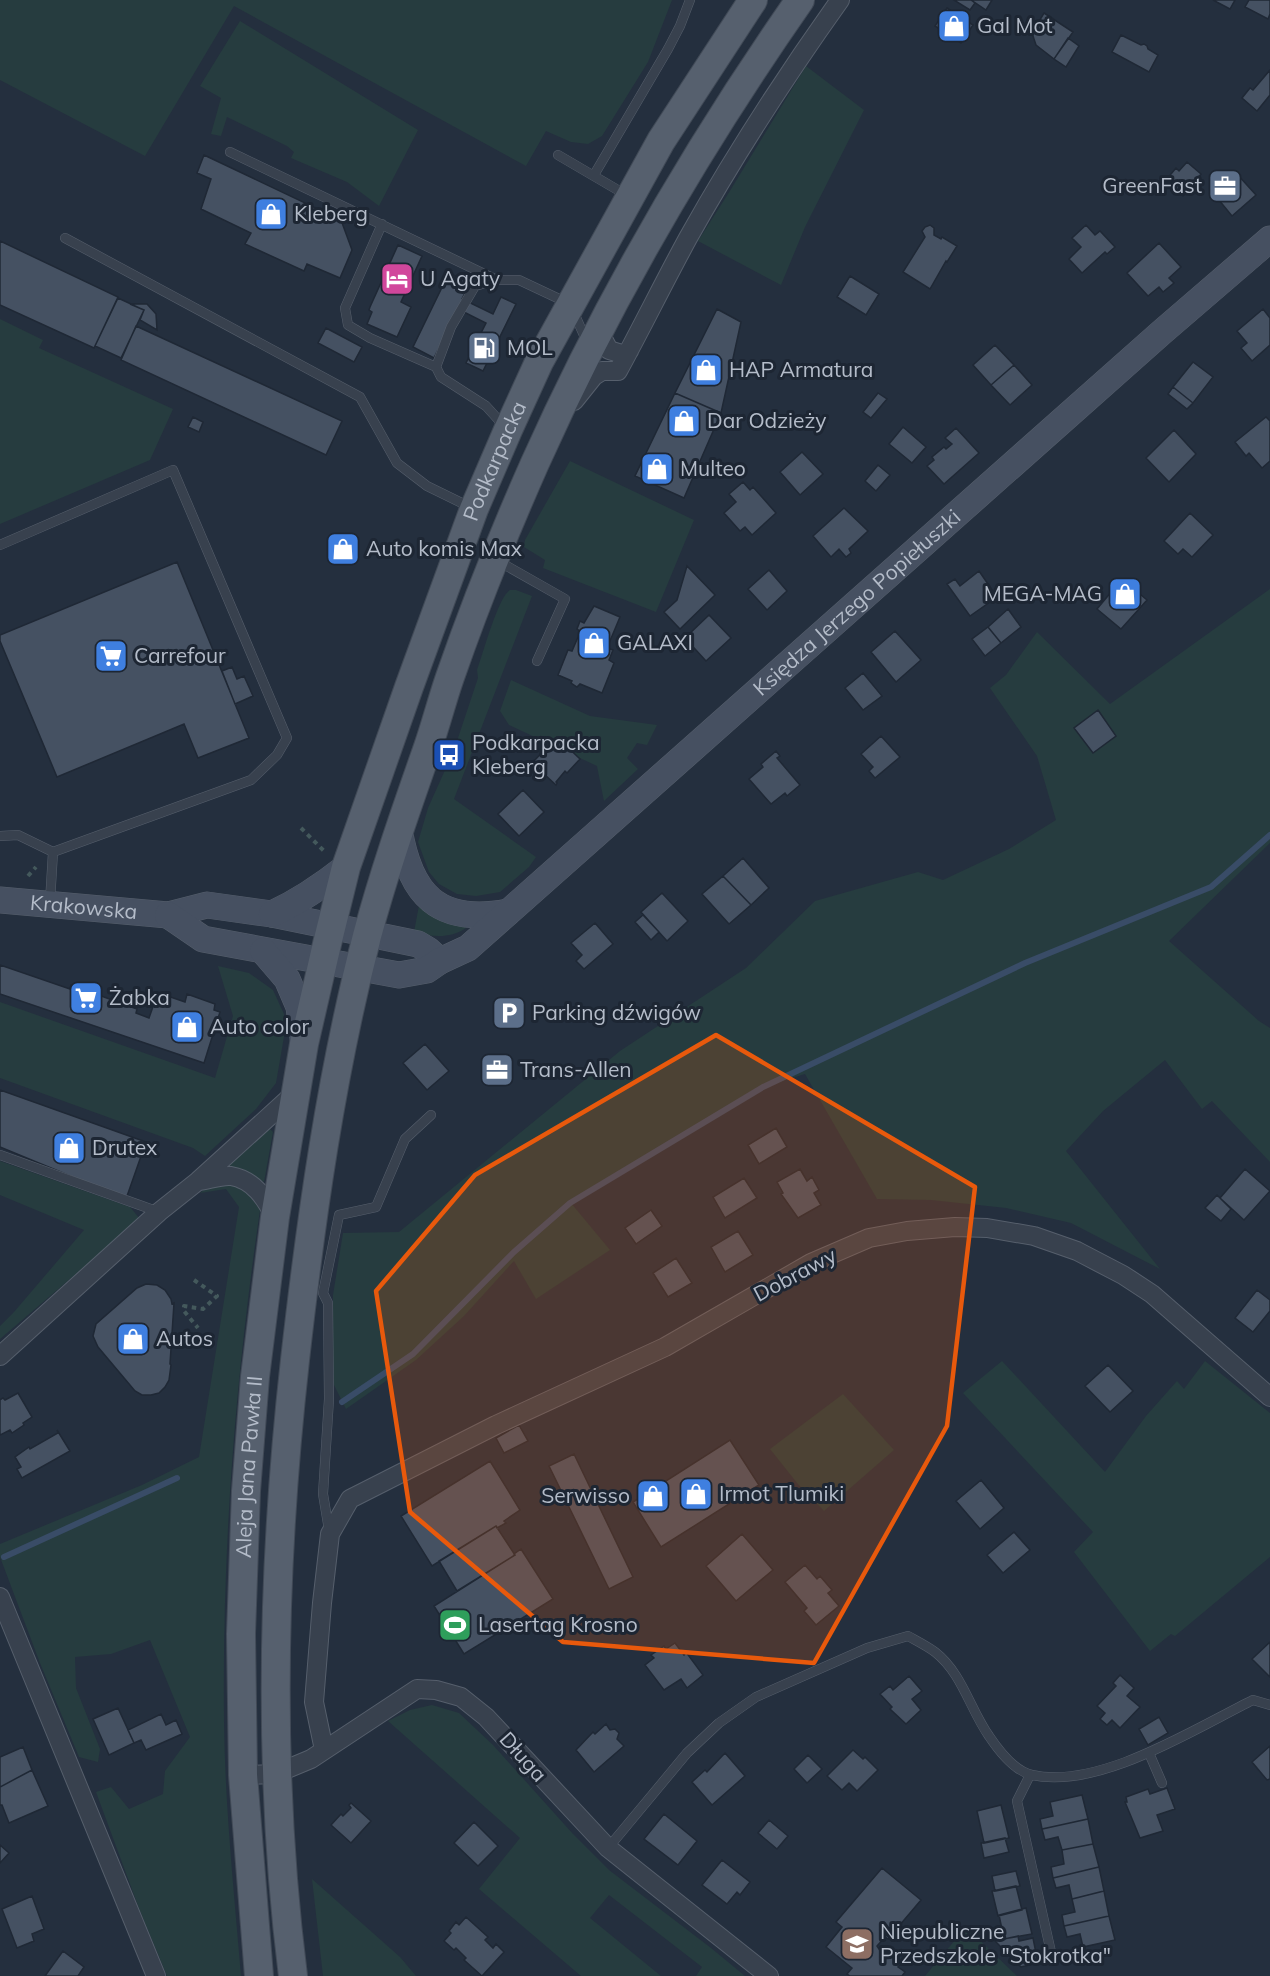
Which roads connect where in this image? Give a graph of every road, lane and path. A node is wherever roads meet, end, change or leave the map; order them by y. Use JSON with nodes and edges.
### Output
{"nodes":[{"id":1,"x":690,"y":0,"type":"edge"},
{"id":2,"x":753,"y":0,"type":"edge"},
{"id":3,"x":800,"y":0,"type":"edge"},
{"id":4,"x":840,"y":0,"type":"edge"},
{"id":5,"x":230,"y":152,"type":"dead end"},
{"id":6,"x":558,"y":155,"type":"dead end"},
{"id":7,"x":594,"y":175,"type":"junction"},
{"id":8,"x":629,"y":196,"type":"junction"},
{"id":9,"x":382,"y":224,"type":"junction"},
{"id":10,"x":64,"y":238,"type":"dead end"},
{"id":11,"x":1270,"y":239,"type":"edge"},
{"id":12,"x":497,"y":280,"type":"junction"},
{"id":13,"x":570,"y":304,"type":"junction"},
{"id":14,"x":596,"y":339,"type":"junction"},
{"id":15,"x":629,"y":351,"type":"junction"},
{"id":16,"x":436,"y":367,"type":"junction"},
{"id":17,"x":554,"y":424,"type":"junction"},
{"id":18,"x":508,"y":430,"type":"junction"},
{"id":19,"x":474,"y":509,"type":"junction"},
{"id":20,"x":0,"y":546,"type":"edge"},
{"id":21,"x":495,"y":559,"type":"junction"},
{"id":22,"x":537,"y":661,"type":"dead end"},
{"id":23,"x":301,"y":828,"type":"dead end"},
{"id":24,"x":399,"y":829,"type":"junction"},
{"id":25,"x":0,"y":836,"type":"edge"},
{"id":26,"x":53,"y":852,"type":"junction"},
{"id":27,"x":336,"y":860,"type":"junction"},
{"id":28,"x":37,"y":865,"type":"dead end"},
{"id":29,"x":28,"y":876,"type":"dead end"},
{"id":30,"x":0,"y":900,"type":"edge"},
{"id":31,"x":50,"y":904,"type":"junction"},
{"id":32,"x":508,"y":912,"type":"junction"},
{"id":33,"x":272,"y":914,"type":"junction"},
{"id":34,"x":168,"y":915,"type":"junction"},
{"id":35,"x":332,"y":926,"type":"junction"},
{"id":36,"x":367,"y":934,"type":"junction"},
{"id":37,"x":263,"y":951,"type":"junction"},
{"id":38,"x":440,"y":961,"type":"junction"},
{"id":39,"x":322,"y":962,"type":"junction"},
{"id":40,"x":359,"y":968,"type":"junction"},
{"id":41,"x":304,"y":1044,"type":"junction"},
{"id":42,"x":296,"y":1092,"type":"junction"},
{"id":43,"x":431,"y":1115,"type":"dead end"},
{"id":44,"x":0,"y":1155,"type":"edge"},
{"id":45,"x":198,"y":1181,"type":"junction"},
{"id":46,"x":328,"y":1205,"type":"junction"},
{"id":47,"x":159,"y":1212,"type":"junction"},
{"id":48,"x":275,"y":1217,"type":"junction"},
{"id":49,"x":194,"y":1280,"type":"dead end"},
{"id":50,"x":312,"y":1307,"type":"junction"},
{"id":51,"x":198,"y":1328,"type":"dead end"},
{"id":52,"x":0,"y":1356,"type":"edge"},
{"id":53,"x":1270,"y":1397,"type":"edge"},
{"id":54,"x":330,"y":1534,"type":"junction"},
{"id":55,"x":1,"y":1606,"type":"edge"},
{"id":56,"x":1270,"y":1705,"type":"edge"},
{"id":57,"x":324,"y":1750,"type":"junction"},
{"id":58,"x":1149,"y":1753,"type":"junction"},
{"id":59,"x":275,"y":1774,"type":"junction"},
{"id":60,"x":243,"y":1775,"type":"junction"},
{"id":61,"x":1030,"y":1775,"type":"junction"},
{"id":62,"x":1162,"y":1783,"type":"dead end"},
{"id":63,"x":608,"y":1848,"type":"junction"},
{"id":64,"x":1051,"y":1952,"type":"dead end"},
{"id":65,"x":156,"y":1976,"type":"edge"},
{"id":66,"x":259,"y":1976,"type":"edge"},
{"id":67,"x":292,"y":1976,"type":"edge"},
{"id":68,"x":769,"y":1976,"type":"edge"}],
"edges":[{"from":1,"to":7,"type":"lane"},
{"from":2,"to":8,"type":"main road","name":"Podkarpacka"},
{"from":3,"to":14,"type":"main road","name":"Podkarpacka"},
{"from":4,"to":15,"type":"street","name":"Podkarpacka"},
{"from":5,"to":9,"type":"lane"},
{"from":6,"to":7,"type":"lane"},
{"from":7,"to":8,"type":"lane"},
{"from":8,"to":13,"type":"main road","name":"Podkarpacka"},
{"from":9,"to":12,"type":"lane"},
{"from":9,"to":16,"type":"lane"},
{"from":10,"to":19,"type":"lane"},
{"from":11,"to":32,"type":"street","name":"Księdza Jerzego Popiełuszki"},
{"from":12,"to":13,"type":"lane"},
{"from":12,"to":16,"type":"lane"},
{"from":13,"to":14,"type":"lane"},
{"from":13,"to":18,"type":"main road","name":"Podkarpacka"},
{"from":14,"to":15,"type":"street"},
{"from":14,"to":17,"type":"main road","name":"Podkarpacka"},
{"from":15,"to":17,"type":"street","name":"Podkarpacka"},
{"from":16,"to":18,"type":"lane"},
{"from":17,"to":21,"type":"main road","name":"Podkarpacka"},
{"from":18,"to":19,"type":"main road","name":"Podkarpacka"},
{"from":19,"to":27,"type":"main road","name":"Podkarpacka"},
{"from":20,"to":26,"type":"lane"},
{"from":21,"to":22,"type":"lane"},
{"from":21,"to":24,"type":"main road","name":"Podkarpacka"},
{"from":23,"to":27,"type":"path"},
{"from":24,"to":32,"type":"street"},
{"from":24,"to":36,"type":"main road","name":"Podkarpacka"},
{"from":25,"to":26,"type":"lane"},
{"from":26,"to":31,"type":"lane"},
{"from":27,"to":33,"type":"street"},
{"from":27,"to":35,"type":"main road","name":"Podkarpacka"},
{"from":28,"to":29,"type":"path"},
{"from":30,"to":31,"type":"street","name":"Krakowska"},
{"from":31,"to":34,"type":"street","name":"Krakowska"},
{"from":32,"to":38,"type":"street","name":"Księdza Jerzego Popiełuszki"},
{"from":33,"to":34,"type":"street","name":"Krakowska"},
{"from":33,"to":35,"type":"street","name":"Krakowska"},
{"from":34,"to":37,"type":"street","name":"Krakowska"},
{"from":35,"to":36,"type":"street"},
{"from":35,"to":39,"type":"main road","name":"Podkarpacka"},
{"from":36,"to":38,"type":"street"},
{"from":36,"to":40,"type":"main road","name":"Podkarpacka"},
{"from":37,"to":39,"type":"street","name":"Krakowska"},
{"from":37,"to":41,"type":"street"},
{"from":38,"to":40,"type":"street","name":"Księdza Jerzego Popiełuszki"},
{"from":39,"to":40,"type":"street","name":"Księdza Jerzego Popiełuszki"},
{"from":39,"to":41,"type":"main road","name":"Aleja Jana Pawła II"},
{"from":40,"to":46,"type":"main road","name":"Aleja Jana Pawła II"},
{"from":41,"to":42,"type":"main road","name":"Aleja Jana Pawła II"},
{"from":42,"to":45,"type":"street"},
{"from":42,"to":48,"type":"main road","name":"Aleja Jana Pawła II"},
{"from":43,"to":46,"type":"lane"},
{"from":44,"to":47,"type":"lane"},
{"from":45,"to":47,"type":"street"},
{"from":45,"to":48,"type":"street"},
{"from":46,"to":50,"type":"main road","name":"Aleja Jana Pawła II"},
{"from":46,"to":50,"type":"lane"},
{"from":47,"to":52,"type":"street"},
{"from":48,"to":60,"type":"main road","name":"Aleja Jana Pawła II"},
{"from":49,"to":51,"type":"path"},
{"from":50,"to":54,"type":"lane"},
{"from":50,"to":59,"type":"main road","name":"Aleja Jana Pawła II"},
{"from":53,"to":54,"type":"street","name":"Dobrawy"},
{"from":54,"to":57,"type":"street"},
{"from":55,"to":65,"type":"street"},
{"from":56,"to":58,"type":"lane"},
{"from":57,"to":59,"type":"street","name":"Długa"},
{"from":57,"to":63,"type":"street","name":"Długa"},
{"from":58,"to":61,"type":"lane"},
{"from":58,"to":62,"type":"lane"},
{"from":59,"to":60,"type":"street","name":"Długa"},
{"from":59,"to":67,"type":"main road","name":"Aleja Jana Pawła II"},
{"from":60,"to":66,"type":"main road","name":"Aleja Jana Pawła II"},
{"from":61,"to":63,"type":"lane"},
{"from":61,"to":64,"type":"lane"},
{"from":63,"to":68,"type":"street","name":"Długa"}]}
